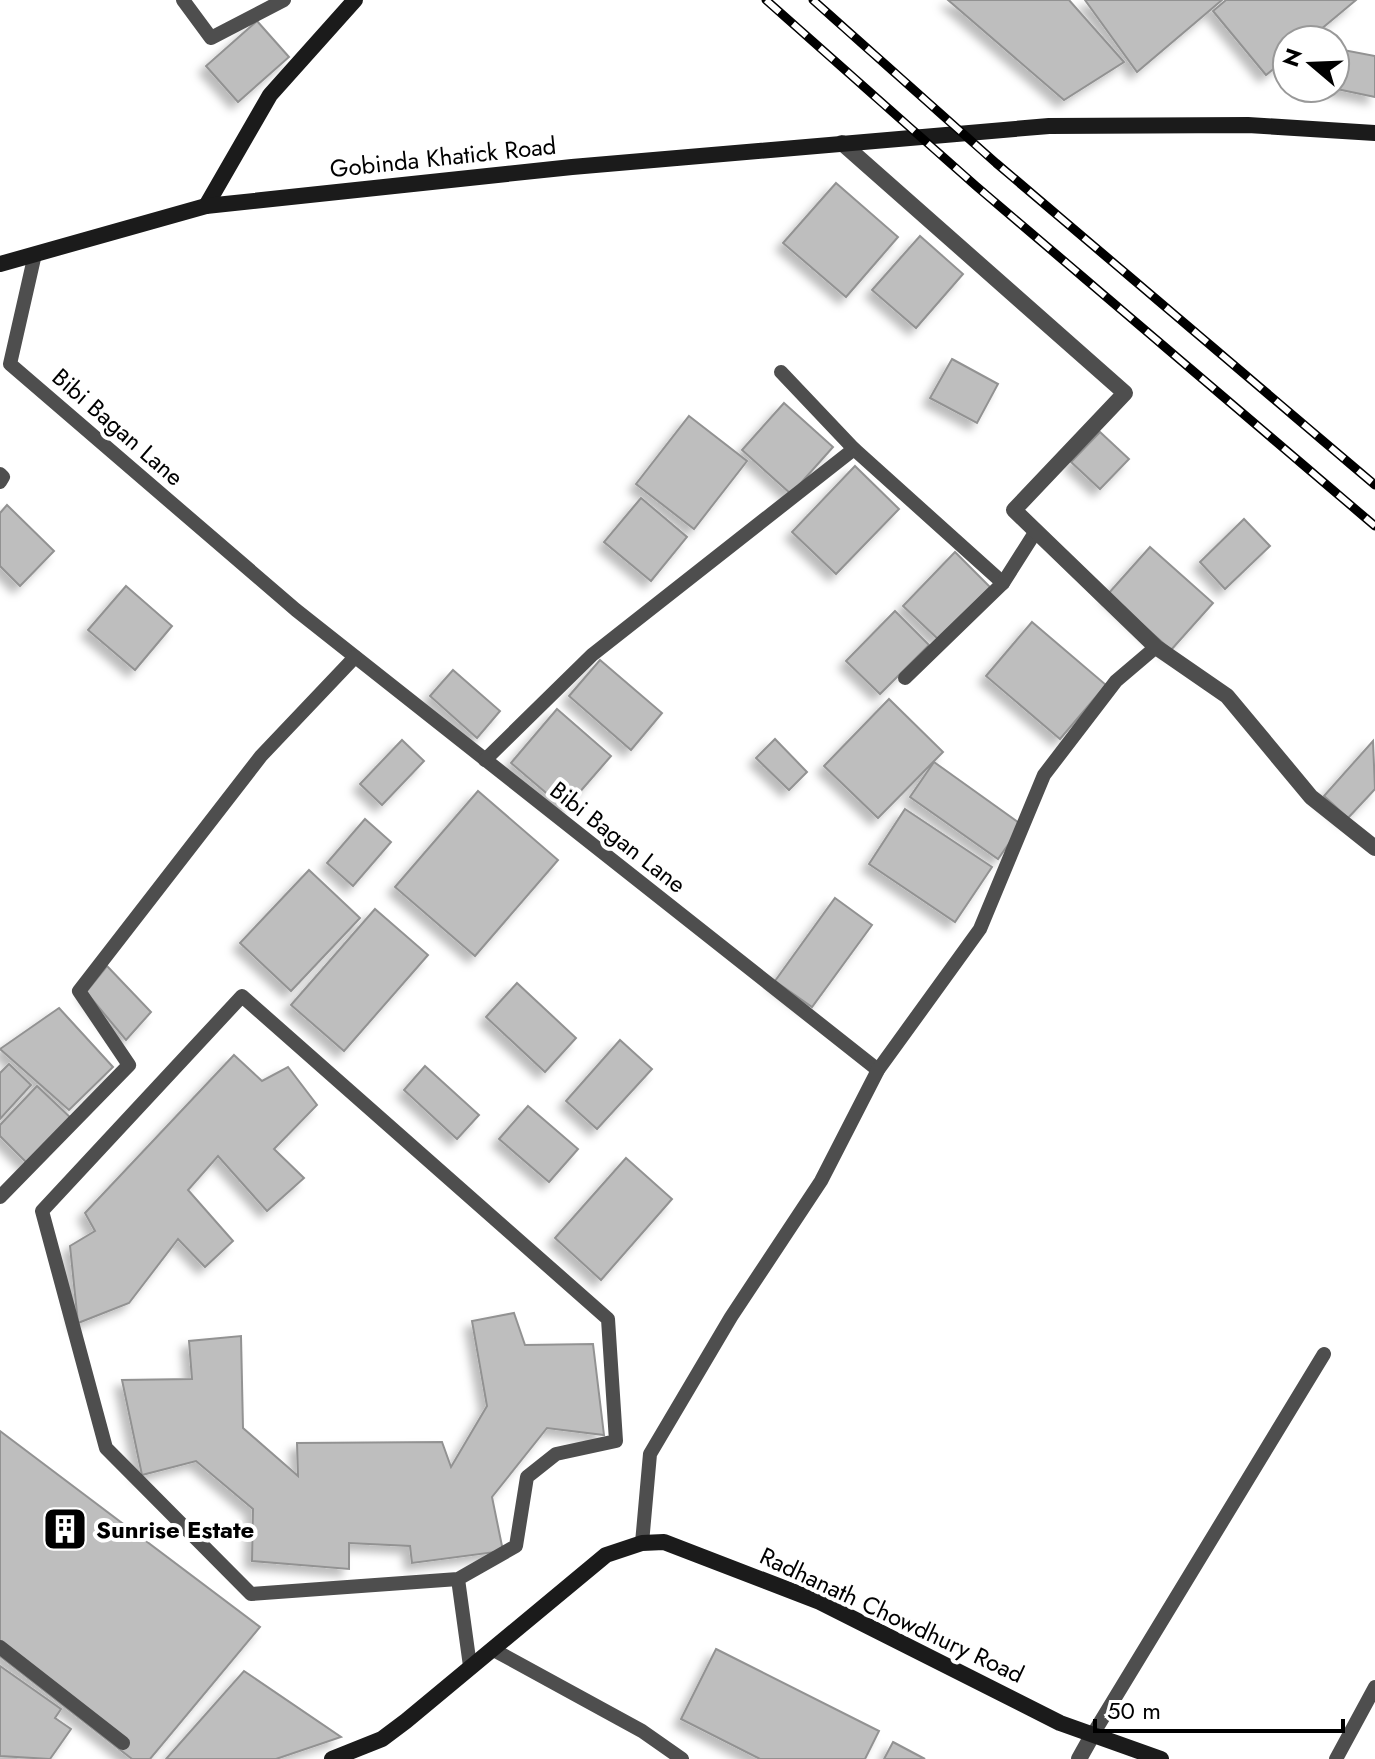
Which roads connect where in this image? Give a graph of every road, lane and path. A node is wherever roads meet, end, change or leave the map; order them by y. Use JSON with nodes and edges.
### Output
{"nodes":[{"id":1,"x":183,"y":0,"type":"edge"},
{"id":2,"x":284,"y":0,"type":"edge"},
{"id":3,"x":355,"y":0,"type":"edge"},
{"id":4,"x":1375,"y":133,"type":"edge"},
{"id":5,"x":842,"y":143,"type":"junction"},
{"id":6,"x":206,"y":206,"type":"junction"},
{"id":7,"x":35,"y":254,"type":"junction"},
{"id":8,"x":0,"y":264,"type":"edge"},
{"id":9,"x":5,"y":364,"type":"edge"},
{"id":10,"x":781,"y":372,"type":"dead end"},
{"id":11,"x":854,"y":449,"type":"junction"},
{"id":12,"x":0,"y":474,"type":"edge"},
{"id":13,"x":0,"y":482,"type":"edge"},
{"id":14,"x":1036,"y":531,"type":"junction"},
{"id":15,"x":1003,"y":583,"type":"junction"},
{"id":16,"x":1156,"y":647,"type":"junction"},
{"id":17,"x":355,"y":657,"type":"junction"},
{"id":18,"x":905,"y":678,"type":"dead end"},
{"id":19,"x":485,"y":760,"type":"junction"},
{"id":20,"x":1375,"y":848,"type":"edge"},
{"id":21,"x":878,"y":1070,"type":"junction"},
{"id":22,"x":0,"y":1197,"type":"edge"},
{"id":23,"x":1324,"y":1354,"type":"dead end"},
{"id":24,"x":642,"y":1543,"type":"junction"},
{"id":25,"x":458,"y":1579,"type":"junction"},
{"id":26,"x":0,"y":1647,"type":"edge"},
{"id":27,"x":492,"y":1649,"type":"junction"},
{"id":28,"x":470,"y":1666,"type":"junction"},
{"id":29,"x":1375,"y":1687,"type":"edge"},
{"id":30,"x":1093,"y":1734,"type":"junction"},
{"id":31,"x":123,"y":1743,"type":"dead end"},
{"id":32,"x":1153,"y":1758,"type":"edge"},
{"id":33,"x":332,"y":1759,"type":"edge"},
{"id":34,"x":682,"y":1759,"type":"edge"},
{"id":35,"x":1079,"y":1759,"type":"edge"},
{"id":36,"x":1336,"y":1759,"type":"edge"}],
"edges":[{"from":1,"to":2,"type":"lane"},
{"from":3,"to":6,"type":"main road"},
{"from":4,"to":5,"type":"main road","name":"Gobinda Khatick Road"},
{"from":5,"to":6,"type":"main road","name":"Gobinda Khatick Road"},
{"from":5,"to":14,"type":"street"},
{"from":6,"to":7,"type":"main road","name":"Gobinda Khatick Road"},
{"from":7,"to":8,"type":"main road","name":"Gobinda Khatick Road"},
{"from":7,"to":9,"type":"lane","name":"Bibi Bagan Lane"},
{"from":9,"to":17,"type":"lane","name":"Bibi Bagan Lane"},
{"from":10,"to":11,"type":"lane"},
{"from":11,"to":15,"type":"lane"},
{"from":11,"to":19,"type":"lane"},
{"from":12,"to":13,"type":"lane"},
{"from":14,"to":15,"type":"lane"},
{"from":14,"to":16,"type":"street"},
{"from":15,"to":18,"type":"lane"},
{"from":16,"to":20,"type":"street"},
{"from":16,"to":21,"type":"lane"},
{"from":17,"to":19,"type":"lane","name":"Bibi Bagan Lane"},
{"from":17,"to":22,"type":"lane"},
{"from":19,"to":21,"type":"lane","name":"Bibi Bagan Lane"},
{"from":21,"to":24,"type":"lane"},
{"from":23,"to":30,"type":"lane"},
{"from":24,"to":27,"type":"main road","name":"Radhanath Chowdhury Road"},
{"from":24,"to":30,"type":"main road","name":"Radhanath Chowdhury Road"},
{"from":25,"to":25,"type":"lane"},
{"from":25,"to":28,"type":"lane"},
{"from":26,"to":31,"type":"lane"},
{"from":27,"to":28,"type":"main road","name":"Radhanath Chowdhury Road"},
{"from":27,"to":34,"type":"lane"},
{"from":28,"to":33,"type":"main road","name":"Radhanath Chowdhury Road"},
{"from":29,"to":36,"type":"lane"},
{"from":30,"to":32,"type":"main road","name":"Radhanath Chowdhury Road"},
{"from":30,"to":35,"type":"street"}]}
